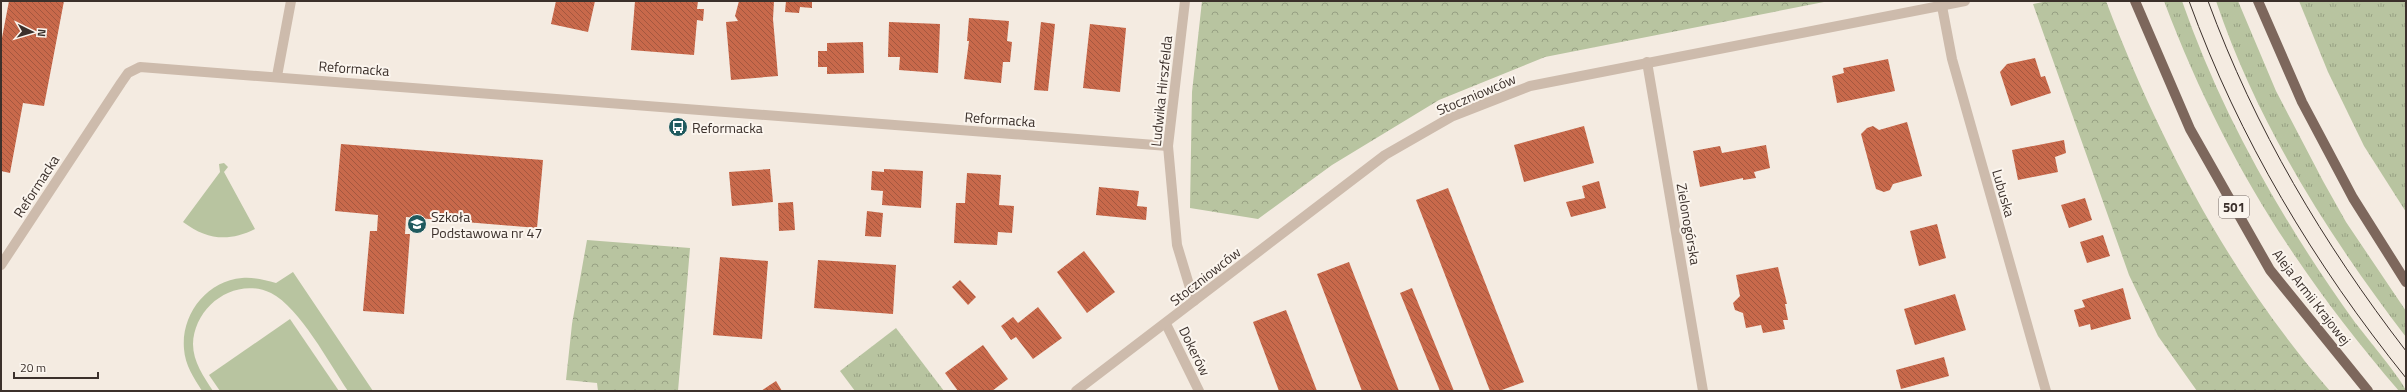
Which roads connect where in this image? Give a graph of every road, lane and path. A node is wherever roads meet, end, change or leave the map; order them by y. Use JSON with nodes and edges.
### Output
{"nodes":[{"id":1,"x":291,"y":1,"type":"edge"},
{"id":2,"x":1185,"y":1,"type":"edge"},
{"id":3,"x":1965,"y":1,"type":"edge"},
{"id":4,"x":2135,"y":1,"type":"edge"},
{"id":5,"x":2258,"y":1,"type":"edge"},
{"id":6,"x":1942,"y":4,"type":"edge"},
{"id":7,"x":1647,"y":62,"type":"junction"},
{"id":8,"x":277,"y":76,"type":"junction"},
{"id":9,"x":1168,"y":146,"type":"junction"},
{"id":10,"x":1,"y":264,"type":"edge"},
{"id":11,"x":2406,"y":282,"type":"edge"},
{"id":12,"x":1194,"y":302,"type":"junction"},
{"id":13,"x":1166,"y":324,"type":"junction"},
{"id":14,"x":1076,"y":391,"type":"edge"},
{"id":15,"x":1199,"y":391,"type":"edge"},
{"id":16,"x":1703,"y":391,"type":"edge"},
{"id":17,"x":2046,"y":391,"type":"edge"},
{"id":18,"x":2368,"y":391,"type":"edge"}],
"edges":[{"from":1,"to":8,"type":"street"},
{"from":2,"to":9,"type":"street","name":"Ludwika Hirszfelda"},
{"from":3,"to":6,"type":"street","name":"Stoczniowców"},
{"from":4,"to":18,"type":"main road","name":"Aleja Armii Krajowej","number":"501"},
{"from":5,"to":11,"type":"main road"},
{"from":6,"to":7,"type":"street","name":"Stoczniowców"},
{"from":6,"to":17,"type":"street","name":"Lubuska"},
{"from":7,"to":12,"type":"street","name":"Stoczniowców"},
{"from":7,"to":16,"type":"street","name":"Zielonogórska"},
{"from":8,"to":9,"type":"street","name":"Reformacka"},
{"from":8,"to":10,"type":"street","name":"Reformacka"},
{"from":9,"to":12,"type":"street","name":"Ludwika Hirszfelda"},
{"from":12,"to":13,"type":"street","name":"Stoczniowców"},
{"from":13,"to":14,"type":"street","name":"Stoczniowców"},
{"from":13,"to":15,"type":"street","name":"Dokerów"}]}
